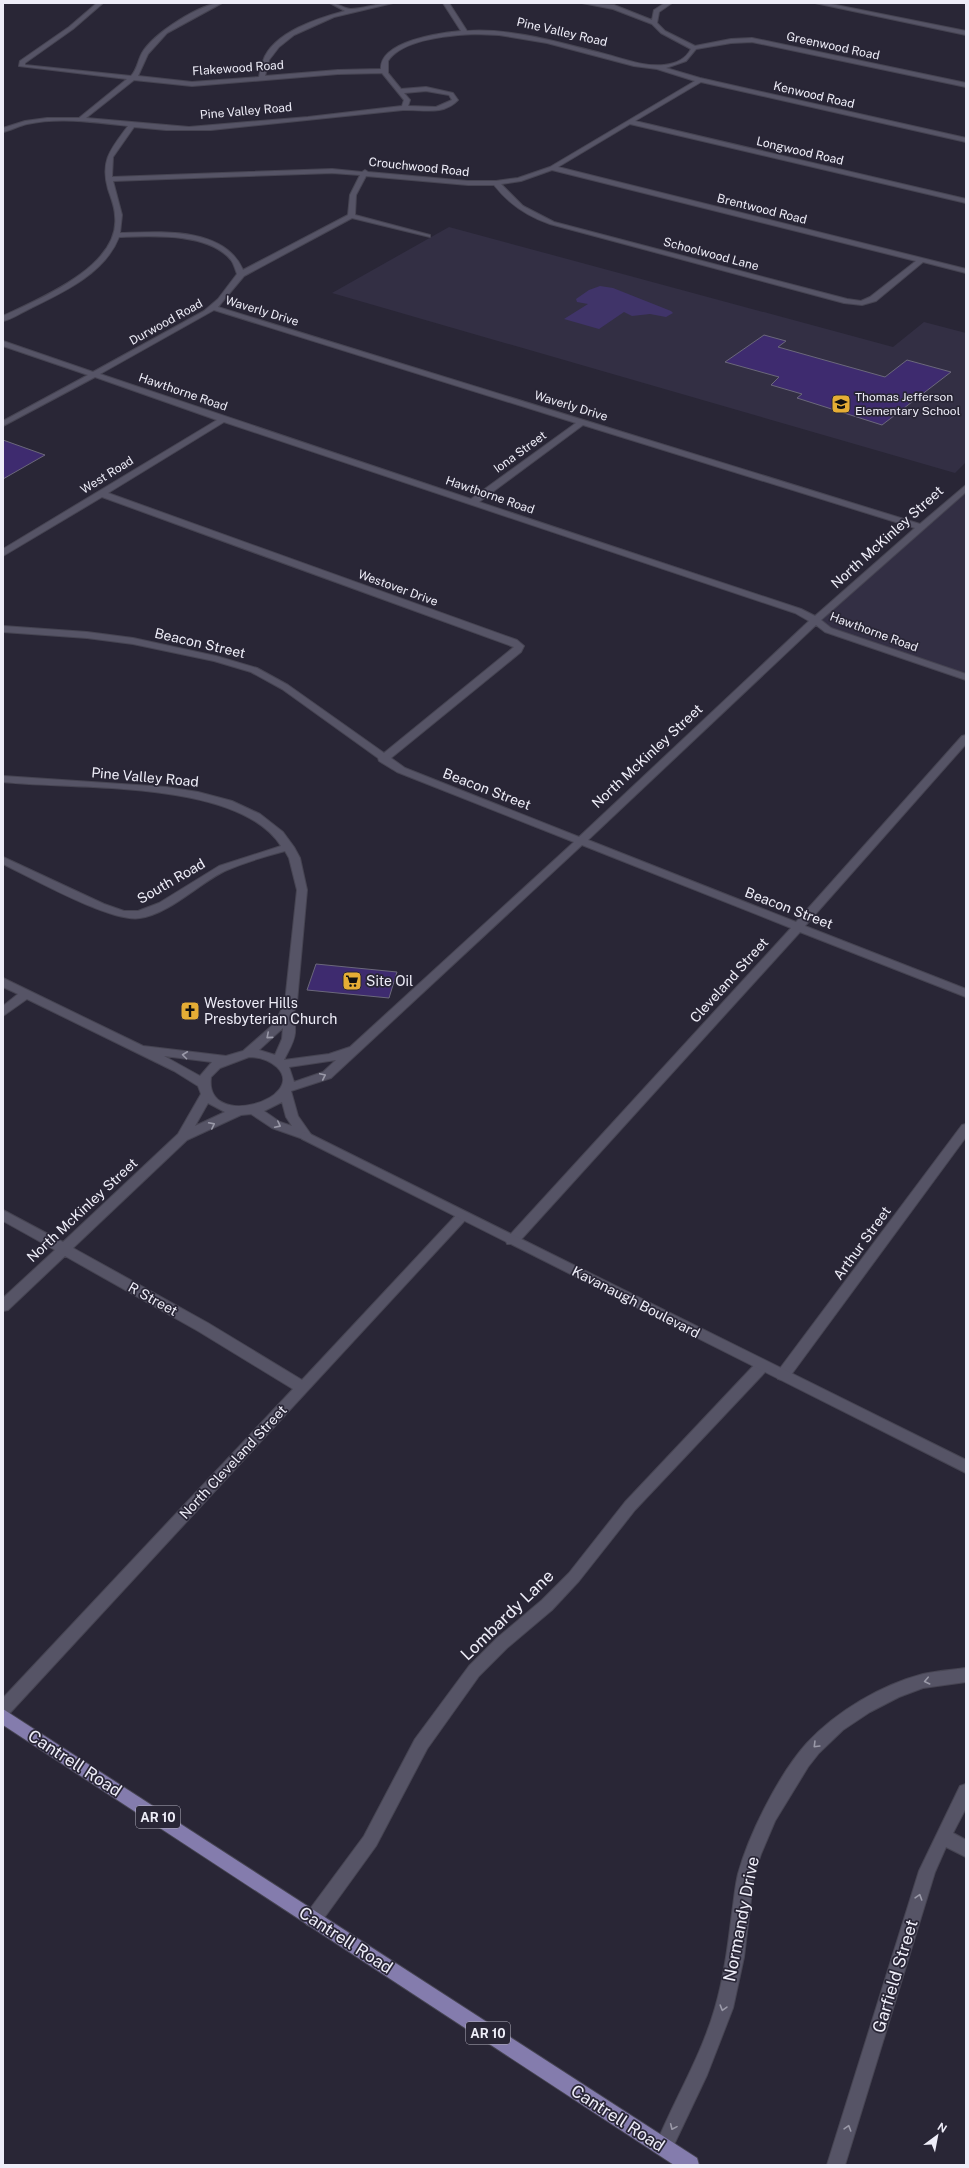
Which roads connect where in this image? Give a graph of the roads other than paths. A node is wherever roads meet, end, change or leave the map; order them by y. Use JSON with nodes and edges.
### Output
{"nodes":[{"id":1,"x":100,"y":3,"type":"edge"},
{"id":2,"x":219,"y":3,"type":"edge"},
{"id":3,"x":333,"y":3,"type":"edge"},
{"id":4,"x":390,"y":3,"type":"edge"},
{"id":5,"x":446,"y":3,"type":"edge"},
{"id":6,"x":585,"y":3,"type":"edge"},
{"id":7,"x":669,"y":3,"type":"edge"},
{"id":8,"x":818,"y":3,"type":"edge"},
{"id":9,"x":616,"y":5,"type":"edge"},
{"id":10,"x":641,"y":10,"type":"dead end"},
{"id":11,"x":649,"y":10,"type":"dead end"},
{"id":12,"x":351,"y":11,"type":"junction"},
{"id":13,"x":656,"y":11,"type":"junction"},
{"id":14,"x":654,"y":23,"type":"junction"},
{"id":15,"x":465,"y":33,"type":"junction"},
{"id":16,"x":966,"y":33,"type":"edge"},
{"id":17,"x":694,"y":48,"type":"junction"},
{"id":18,"x":658,"y":67,"type":"junction"},
{"id":19,"x":384,"y":71,"type":"junction"},
{"id":20,"x":262,"y":78,"type":"junction"},
{"id":21,"x":132,"y":79,"type":"junction"},
{"id":22,"x":700,"y":80,"type":"junction"},
{"id":23,"x":966,"y":85,"type":"edge"},
{"id":24,"x":400,"y":91,"type":"junction"},
{"id":25,"x":404,"y":108,"type":"junction"},
{"id":26,"x":80,"y":120,"type":"junction"},
{"id":27,"x":629,"y":122,"type":"junction"},
{"id":28,"x":131,"y":126,"type":"junction"},
{"id":29,"x":3,"y":130,"type":"edge"},
{"id":30,"x":966,"y":140,"type":"edge"},
{"id":31,"x":552,"y":168,"type":"junction"},
{"id":32,"x":365,"y":172,"type":"junction"},
{"id":33,"x":109,"y":179,"type":"junction"},
{"id":34,"x":496,"y":183,"type":"junction"},
{"id":35,"x":966,"y":201,"type":"edge"},
{"id":36,"x":351,"y":216,"type":"junction"},
{"id":37,"x":117,"y":235,"type":"junction"},
{"id":38,"x":428,"y":236,"type":"dead end"},
{"id":39,"x":921,"y":260,"type":"junction"},
{"id":40,"x":966,"y":271,"type":"edge"},
{"id":41,"x":241,"y":274,"type":"junction"},
{"id":42,"x":214,"y":308,"type":"junction"},
{"id":43,"x":3,"y":319,"type":"edge"},
{"id":44,"x":3,"y":343,"type":"edge"},
{"id":45,"x":94,"y":374,"type":"junction"},
{"id":46,"x":224,"y":419,"type":"junction"},
{"id":47,"x":582,"y":422,"type":"junction"},
{"id":48,"x":3,"y":424,"type":"edge"},
{"id":49,"x":966,"y":488,"type":"edge"},
{"id":50,"x":100,"y":493,"type":"junction"},
{"id":51,"x":473,"y":502,"type":"junction"},
{"id":52,"x":921,"y":527,"type":"junction"},
{"id":53,"x":3,"y":553,"type":"edge"},
{"id":54,"x":816,"y":621,"type":"junction"},
{"id":55,"x":3,"y":629,"type":"edge"},
{"id":56,"x":966,"y":677,"type":"edge"},
{"id":57,"x":966,"y":738,"type":"edge"},
{"id":58,"x":383,"y":759,"type":"junction"},
{"id":59,"x":3,"y":779,"type":"edge"},
{"id":60,"x":581,"y":841,"type":"junction"},
{"id":61,"x":289,"y":847,"type":"junction"},
{"id":62,"x":3,"y":860,"type":"edge"},
{"id":63,"x":798,"y":927,"type":"junction"},
{"id":64,"x":3,"y":982,"type":"edge"},
{"id":65,"x":966,"y":993,"type":"edge"},
{"id":66,"x":26,"y":994,"type":"junction"},
{"id":67,"x":3,"y":1012,"type":"edge"},
{"id":68,"x":287,"y":1014,"type":"junction"},
{"id":69,"x":135,"y":1047,"type":"junction"},
{"id":70,"x":353,"y":1050,"type":"junction"},
{"id":71,"x":246,"y":1054,"type":"junction"},
{"id":72,"x":224,"y":1059,"type":"junction"},
{"id":73,"x":279,"y":1063,"type":"junction"},
{"id":74,"x":206,"y":1089,"type":"junction"},
{"id":75,"x":286,"y":1089,"type":"junction"},
{"id":76,"x":240,"y":1110,"type":"junction"},
{"id":77,"x":252,"y":1110,"type":"junction"},
{"id":78,"x":966,"y":1128,"type":"edge"},
{"id":79,"x":306,"y":1136,"type":"junction"},
{"id":80,"x":183,"y":1137,"type":"junction"},
{"id":81,"x":3,"y":1215,"type":"edge"},
{"id":82,"x":462,"y":1216,"type":"junction"},
{"id":83,"x":512,"y":1241,"type":"junction"},
{"id":84,"x":65,"y":1250,"type":"junction"},
{"id":85,"x":3,"y":1306,"type":"edge"},
{"id":86,"x":762,"y":1366,"type":"junction"},
{"id":87,"x":783,"y":1375,"type":"junction"},
{"id":88,"x":302,"y":1387,"type":"junction"},
{"id":89,"x":966,"y":1467,"type":"edge"},
{"id":90,"x":966,"y":1675,"type":"edge"},
{"id":91,"x":3,"y":1709,"type":"edge"},
{"id":92,"x":3,"y":1716,"type":"edge"},
{"id":93,"x":966,"y":1791,"type":"edge"},
{"id":94,"x":943,"y":1836,"type":"junction"},
{"id":95,"x":966,"y":1848,"type":"edge"},
{"id":96,"x":313,"y":1919,"type":"junction"},
{"id":97,"x":664,"y":2147,"type":"junction"},
{"id":98,"x":690,"y":2165,"type":"edge"},
{"id":99,"x":836,"y":2165,"type":"edge"}],
"edges":[{"from":1,"to":21,"type":"street","name":"Flakewood Road"},
{"from":2,"to":21,"type":"street"},
{"from":3,"to":12,"type":"street"},
{"from":4,"to":12,"type":"street"},
{"from":5,"to":15,"type":"street"},
{"from":6,"to":9,"type":"street"},
{"from":7,"to":13,"type":"street"},
{"from":8,"to":16,"type":"street"},
{"from":9,"to":10,"type":"street"},
{"from":9,"to":14,"type":"street"},
{"from":11,"to":13,"type":"street"},
{"from":12,"to":20,"type":"street"},
{"from":13,"to":14,"type":"street"},
{"from":14,"to":17,"type":"street"},
{"from":15,"to":18,"type":"street","name":"Pine Valley Road"},
{"from":15,"to":19,"type":"street","name":"Pine Valley Road"},
{"from":17,"to":18,"type":"street","name":"Pine Valley Road"},
{"from":17,"to":23,"type":"street","name":"Greenwood Road"},
{"from":18,"to":22,"type":"street","name":"Kenwood Road"},
{"from":19,"to":20,"type":"street","name":"Flakewood Road"},
{"from":19,"to":24,"type":"street"},
{"from":20,"to":21,"type":"street","name":"Flakewood Road"},
{"from":21,"to":26,"type":"street"},
{"from":22,"to":27,"type":"street","name":"Crouchwood Road"},
{"from":22,"to":30,"type":"street","name":"Kenwood Road"},
{"from":24,"to":25,"type":"street"},
{"from":24,"to":25,"type":"street","name":"Pine Valley Road"},
{"from":25,"to":28,"type":"street","name":"Pine Valley Road"},
{"from":26,"to":28,"type":"street","name":"Pine Valley Road"},
{"from":26,"to":29,"type":"street"},
{"from":27,"to":31,"type":"street","name":"Crouchwood Road"},
{"from":27,"to":35,"type":"street","name":"Longwood Road"},
{"from":28,"to":33,"type":"street"},
{"from":31,"to":34,"type":"street","name":"Crouchwood Road"},
{"from":31,"to":39,"type":"street","name":"Brentwood Road"},
{"from":32,"to":33,"type":"street","name":"Crouchwood Road"},
{"from":32,"to":34,"type":"street","name":"Crouchwood Road"},
{"from":32,"to":36,"type":"street"},
{"from":33,"to":37,"type":"street"},
{"from":34,"to":39,"type":"street","name":"Schoolwood Lane"},
{"from":36,"to":38,"type":"street"},
{"from":36,"to":41,"type":"street","name":"Durwood Road"},
{"from":37,"to":41,"type":"street"},
{"from":37,"to":43,"type":"street"},
{"from":39,"to":40,"type":"street","name":"Brentwood Road"},
{"from":41,"to":42,"type":"street","name":"Durwood Road"},
{"from":42,"to":45,"type":"street","name":"Durwood Road"},
{"from":42,"to":47,"type":"street","name":"Waverly Drive"},
{"from":44,"to":45,"type":"street","name":"Hawthorne Road"},
{"from":45,"to":46,"type":"street","name":"Hawthorne Road"},
{"from":45,"to":48,"type":"street","name":"Durwood Road"},
{"from":46,"to":50,"type":"street","name":"West Road"},
{"from":46,"to":51,"type":"street","name":"Hawthorne Road"},
{"from":47,"to":51,"type":"street","name":"Iona Street"},
{"from":47,"to":52,"type":"street","name":"Waverly Drive"},
{"from":49,"to":52,"type":"street","name":"North McKinley Street"},
{"from":50,"to":53,"type":"street","name":"West Road"},
{"from":50,"to":58,"type":"street","name":"Westover Drive"},
{"from":51,"to":54,"type":"street","name":"Hawthorne Road"},
{"from":52,"to":54,"type":"street","name":"North McKinley Street"},
{"from":54,"to":56,"type":"street","name":"Hawthorne Road"},
{"from":54,"to":60,"type":"street","name":"North McKinley Street"},
{"from":55,"to":58,"type":"street","name":"Beacon Street"},
{"from":57,"to":63,"type":"street","name":"Cleveland Street"},
{"from":58,"to":60,"type":"street","name":"Beacon Street"},
{"from":59,"to":61,"type":"street","name":"Pine Valley Road"},
{"from":60,"to":63,"type":"street","name":"Beacon Street"},
{"from":60,"to":70,"type":"street","name":"North McKinley Street"},
{"from":61,"to":62,"type":"street","name":"South Road"},
{"from":61,"to":68,"type":"street","name":"Pine Valley Road"},
{"from":63,"to":65,"type":"street","name":"Beacon Street"},
{"from":63,"to":83,"type":"street","name":"Cleveland Street"},
{"from":64,"to":66,"type":"street"},
{"from":66,"to":67,"type":"street"},
{"from":66,"to":69,"type":"street"},
{"from":68,"to":71,"type":"street","one_way":true},
{"from":68,"to":73,"type":"street"},
{"from":72,"to":69,"type":"street","one_way":true},
{"from":69,"to":74,"type":"street"},
{"from":70,"to":73,"type":"street"},
{"from":75,"to":70,"type":"street","name":"North McKinley Street","one_way":true},
{"from":71,"to":72,"type":"street"},
{"from":71,"to":73,"type":"street"},
{"from":72,"to":74,"type":"street"},
{"from":73,"to":75,"type":"street"},
{"from":74,"to":76,"type":"street"},
{"from":74,"to":80,"type":"street"},
{"from":75,"to":77,"type":"street"},
{"from":75,"to":79,"type":"street"},
{"from":76,"to":77,"type":"street"},
{"from":80,"to":76,"type":"street","one_way":true},
{"from":77,"to":79,"type":"street","name":"Kavanaugh Boulevard","one_way":true},
{"from":78,"to":87,"type":"street","name":"Arthur Street"},
{"from":79,"to":82,"type":"street","name":"Kavanaugh Boulevard"},
{"from":80,"to":84,"type":"street","name":"North McKinley Street"},
{"from":81,"to":84,"type":"street","name":"R Street"},
{"from":82,"to":83,"type":"street","name":"Kavanaugh Boulevard"},
{"from":82,"to":88,"type":"street","name":"North Cleveland Street"},
{"from":83,"to":86,"type":"street","name":"Kavanaugh Boulevard"},
{"from":84,"to":85,"type":"street","name":"North McKinley Street"},
{"from":84,"to":88,"type":"street","name":"R Street"},
{"from":86,"to":87,"type":"street","name":"Kavanaugh Boulevard"},
{"from":86,"to":96,"type":"street","name":"Lombardy Lane"},
{"from":87,"to":89,"type":"street","name":"Kavanaugh Boulevard"},
{"from":88,"to":91,"type":"street","name":"North Cleveland Street"},
{"from":90,"to":97,"type":"street","name":"Normandy Drive","one_way":true},
{"from":92,"to":96,"type":"main road","name":"Cantrell Road","number":"AR 10"},
{"from":93,"to":94,"type":"street","name":"Garfield Street"},
{"from":94,"to":95,"type":"street"},
{"from":99,"to":94,"type":"street","name":"Garfield Street","one_way":true},
{"from":96,"to":97,"type":"main road","name":"Cantrell Road","number":"AR 10"},
{"from":97,"to":98,"type":"main road","name":"Cantrell Road","number":"AR 10"}]}
